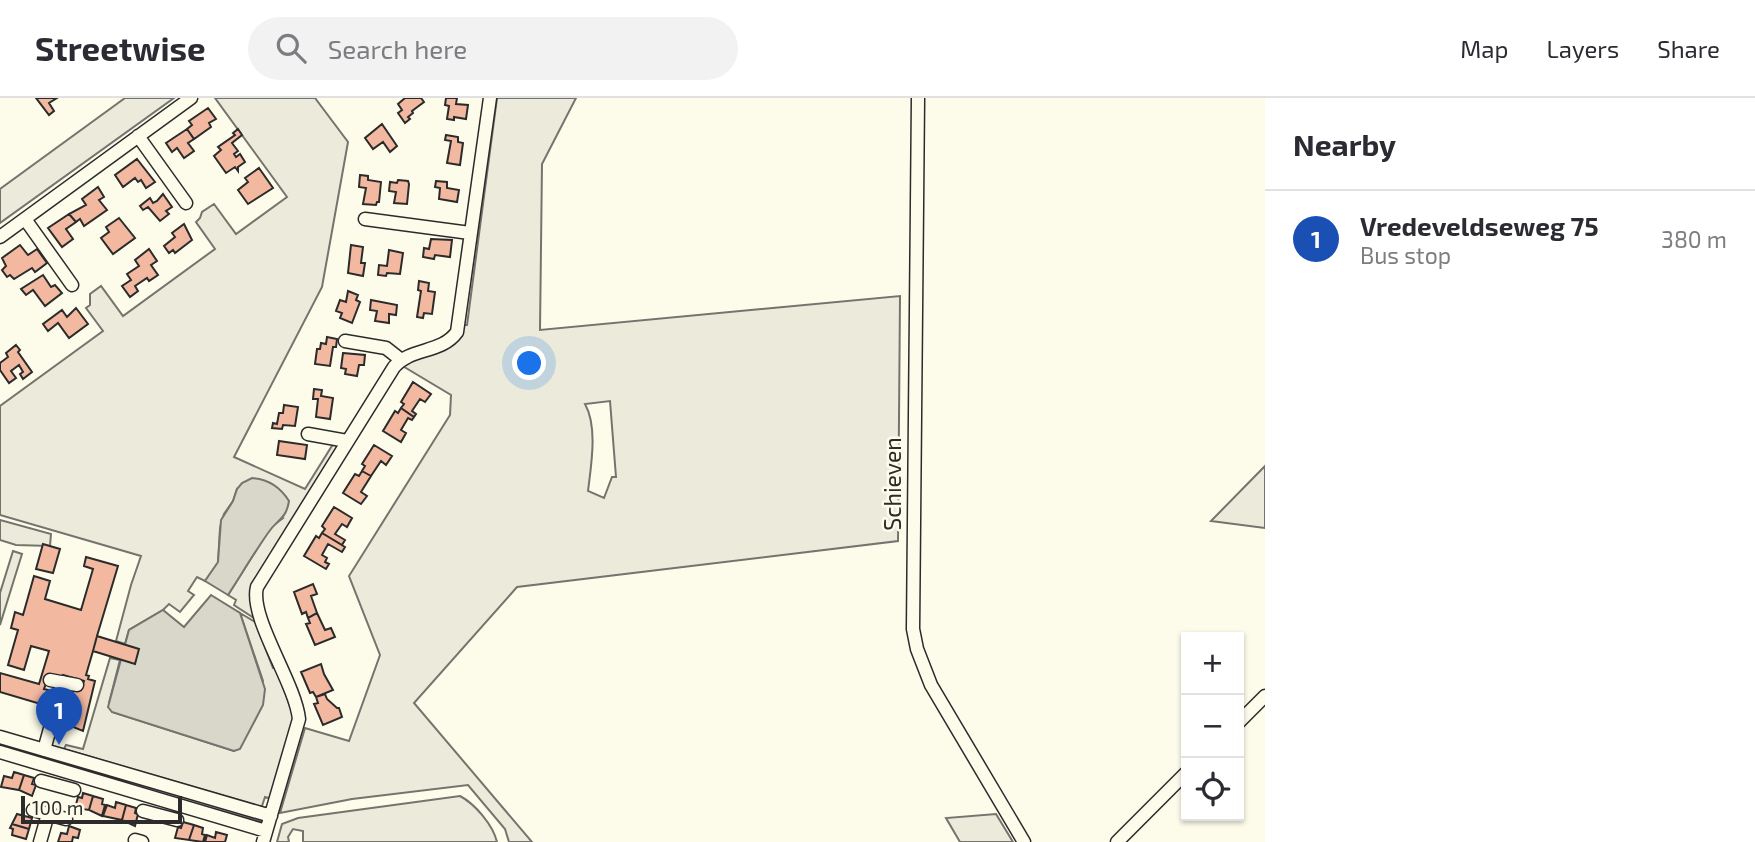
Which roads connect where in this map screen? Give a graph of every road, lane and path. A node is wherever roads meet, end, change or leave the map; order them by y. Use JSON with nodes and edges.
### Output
{"nodes":[{"id":1,"x":191,"y":98,"type":"edge"},
{"id":2,"x":490,"y":98,"type":"edge"},
{"id":3,"x":918,"y":98,"type":"edge"},
{"id":4,"x":138,"y":136,"type":"junction"},
{"id":5,"x":186,"y":203,"type":"dead end"},
{"id":6,"x":25,"y":219,"type":"junction"},
{"id":7,"x":365,"y":219,"type":"dead end"},
{"id":8,"x":470,"y":233,"type":"junction"},
{"id":9,"x":0,"y":236,"type":"edge"},
{"id":10,"x":72,"y":285,"type":"dead end"},
{"id":11,"x":345,"y":341,"type":"dead end"},
{"id":12,"x":400,"y":359,"type":"junction"},
{"id":13,"x":308,"y":434,"type":"dead end"},
{"id":14,"x":348,"y":441,"type":"junction"},
{"id":15,"x":50,"y":680,"type":"dead end"},
{"id":16,"x":63,"y":682,"type":"junction"},
{"id":17,"x":77,"y":685,"type":"dead end"},
{"id":18,"x":1265,"y":696,"type":"edge"},
{"id":19,"x":1244,"y":717,"type":"edge"},
{"id":20,"x":0,"y":737,"type":"edge"},
{"id":21,"x":44,"y":750,"type":"junction"},
{"id":22,"x":0,"y":752,"type":"edge"},
{"id":23,"x":61,"y":770,"type":"junction"},
{"id":24,"x":1181,"y":779,"type":"edge"},
{"id":25,"x":41,"y":781,"type":"dead end"},
{"id":26,"x":55,"y":785,"type":"junction"},
{"id":27,"x":74,"y":790,"type":"dead end"},
{"id":28,"x":165,"y":800,"type":"junction"},
{"id":29,"x":33,"y":810,"type":"dead end"},
{"id":30,"x":143,"y":810,"type":"dead end"},
{"id":31,"x":48,"y":814,"type":"junction"},
{"id":32,"x":160,"y":816,"type":"junction"},
{"id":33,"x":271,"y":816,"type":"junction"},
{"id":34,"x":66,"y":820,"type":"dead end"},
{"id":35,"x":177,"y":820,"type":"dead end"},
{"id":36,"x":264,"y":836,"type":"edge"},
{"id":37,"x":40,"y":842,"type":"edge"},
{"id":38,"x":1024,"y":842,"type":"edge"},
{"id":39,"x":1117,"y":842,"type":"edge"}],
"edges":[{"from":1,"to":4,"type":"street"},
{"from":2,"to":8,"type":"street"},
{"from":3,"to":38,"type":"street","name":"Schieven"},
{"from":4,"to":5,"type":"street"},
{"from":4,"to":6,"type":"street"},
{"from":6,"to":9,"type":"street"},
{"from":6,"to":10,"type":"street"},
{"from":7,"to":8,"type":"street"},
{"from":8,"to":12,"type":"street"},
{"from":11,"to":12,"type":"street"},
{"from":12,"to":14,"type":"street"},
{"from":13,"to":14,"type":"street"},
{"from":14,"to":33,"type":"street"},
{"from":15,"to":16,"type":"street"},
{"from":16,"to":17,"type":"street"},
{"from":16,"to":21,"type":"street"},
{"from":18,"to":19,"type":"street"},
{"from":20,"to":21,"type":"street"},
{"from":21,"to":33,"type":"street"},
{"from":22,"to":23,"type":"street"},
{"from":23,"to":26,"type":"street"},
{"from":23,"to":28,"type":"street"},
{"from":24,"to":39,"type":"street"},
{"from":25,"to":26,"type":"street"},
{"from":26,"to":27,"type":"street"},
{"from":28,"to":32,"type":"street"},
{"from":28,"to":36,"type":"street"},
{"from":29,"to":31,"type":"street"},
{"from":30,"to":32,"type":"street"},
{"from":31,"to":34,"type":"street"},
{"from":31,"to":37,"type":"street"},
{"from":32,"to":35,"type":"street"},
{"from":33,"to":36,"type":"street"}]}
